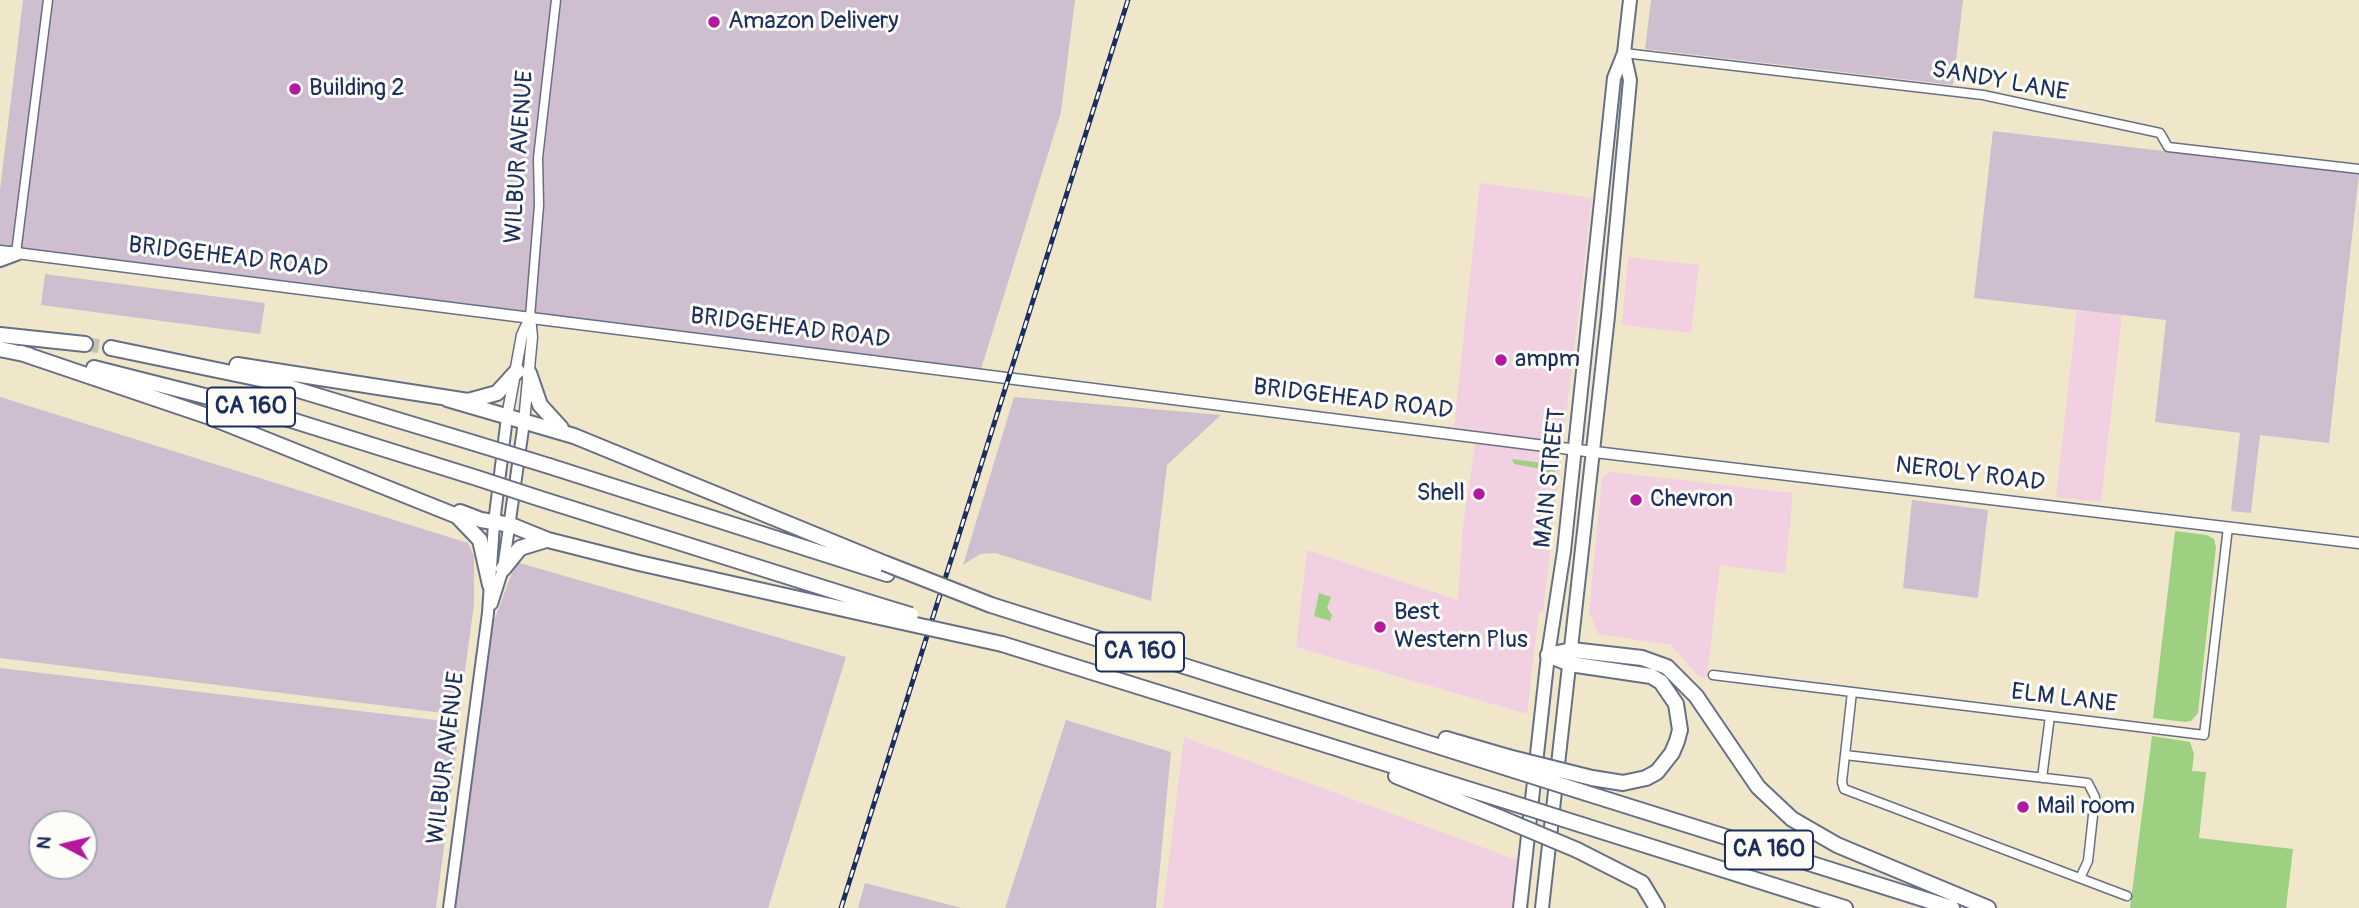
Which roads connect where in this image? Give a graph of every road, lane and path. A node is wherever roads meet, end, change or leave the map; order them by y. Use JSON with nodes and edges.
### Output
{"nodes":[{"id":1,"x":48,"y":0,"type":"edge"},
{"id":2,"x":556,"y":0,"type":"edge"},
{"id":3,"x":1630,"y":0,"type":"edge"},
{"id":4,"x":1624,"y":53,"type":"junction"},
{"id":5,"x":2359,"y":169,"type":"edge"},
{"id":6,"x":0,"y":251,"type":"edge"},
{"id":7,"x":16,"y":253,"type":"junction"},
{"id":8,"x":0,"y":259,"type":"edge"},
{"id":9,"x":530,"y":317,"type":"junction"},
{"id":10,"x":0,"y":335,"type":"edge"},
{"id":11,"x":85,"y":344,"type":"tunnel mouth"},
{"id":12,"x":111,"y":348,"type":"tunnel mouth"},
{"id":13,"x":0,"y":349,"type":"edge"},
{"id":14,"x":21,"y":353,"type":"junction"},
{"id":15,"x":205,"y":365,"type":"junction"},
{"id":16,"x":523,"y":372,"type":"junction"},
{"id":17,"x":447,"y":399,"type":"junction"},
{"id":18,"x":507,"y":417,"type":"junction"},
{"id":19,"x":524,"y":422,"type":"junction"},
{"id":20,"x":574,"y":436,"type":"junction"},
{"id":21,"x":1576,"y":449,"type":"junction"},
{"id":22,"x":1595,"y":451,"type":"junction"},
{"id":23,"x":405,"y":495,"type":"junction"},
{"id":24,"x":494,"y":523,"type":"junction"},
{"id":25,"x":511,"y":525,"type":"junction"},
{"id":26,"x":2228,"y":527,"type":"junction"},
{"id":27,"x":548,"y":540,"type":"junction"},
{"id":28,"x":2359,"y":543,"type":"edge"},
{"id":29,"x":503,"y":569,"type":"junction"},
{"id":30,"x":886,"y":569,"type":"junction"},
{"id":31,"x":490,"y":585,"type":"junction"},
{"id":32,"x":877,"y":610,"type":"junction"},
{"id":33,"x":488,"y":613,"type":"junction"},
{"id":34,"x":1548,"y":655,"type":"junction"},
{"id":35,"x":1571,"y":657,"type":"junction"},
{"id":36,"x":1713,"y":676,"type":"dead end"},
{"id":37,"x":1853,"y":692,"type":"junction"},
{"id":38,"x":1227,"y":716,"type":"junction"},
{"id":39,"x":2050,"y":716,"type":"junction"},
{"id":40,"x":1845,"y":755,"type":"junction"},
{"id":41,"x":1508,"y":762,"type":"junction"},
{"id":42,"x":2042,"y":778,"type":"junction"},
{"id":43,"x":2080,"y":878,"type":"junction"},
{"id":44,"x":2127,"y":896,"type":"dead end"},
{"id":45,"x":449,"y":908,"type":"edge"},
{"id":46,"x":1520,"y":908,"type":"edge"},
{"id":47,"x":1542,"y":908,"type":"edge"},
{"id":48,"x":1657,"y":908,"type":"edge"},
{"id":49,"x":1844,"y":908,"type":"edge"},
{"id":50,"x":1952,"y":908,"type":"edge"},
{"id":51,"x":1988,"y":908,"type":"edge"}],
"edges":[{"from":1,"to":7,"type":"street"},
{"from":2,"to":9,"type":"street","name":"WILBUR AVENUE"},
{"from":3,"to":4,"type":"main road","name":"MAIN STREET"},
{"from":4,"to":5,"type":"street","name":"SANDY LANE"},
{"from":4,"to":21,"type":"main road","name":"MAIN STREET"},
{"from":4,"to":22,"type":"main road","name":"MAIN STREET"},
{"from":6,"to":7,"type":"street","name":"BRIDGEHEAD ROAD"},
{"from":7,"to":8,"type":"highway"},
{"from":7,"to":9,"type":"street","name":"BRIDGEHEAD ROAD"},
{"from":9,"to":16,"type":"street","name":"WILBUR AVENUE"},
{"from":9,"to":21,"type":"street","name":"BRIDGEHEAD ROAD"},
{"from":10,"to":11,"type":"highway"},
{"from":12,"to":15,"type":"highway","number":"CA 160"},
{"from":13,"to":14,"type":"highway","number":"CA 160"},
{"from":14,"to":23,"type":"highway"},
{"from":14,"to":32,"type":"highway","number":"CA 160","bridge":true},
{"from":15,"to":17,"type":"highway"},
{"from":15,"to":30,"type":"highway","number":"CA 160","bridge":true},
{"from":16,"to":17,"type":"highway"},
{"from":16,"to":18,"type":"street","name":"WILBUR AVENUE"},
{"from":16,"to":19,"type":"street","name":"WILBUR AVENUE"},
{"from":16,"to":20,"type":"highway"},
{"from":17,"to":18,"type":"highway"},
{"from":18,"to":19,"type":"highway"},
{"from":18,"to":24,"type":"main road","name":"WILBUR AVENUE"},
{"from":19,"to":20,"type":"highway"},
{"from":19,"to":25,"type":"main road","name":"WILBUR AVENUE"},
{"from":20,"to":30,"type":"highway"},
{"from":21,"to":22,"type":"street","name":"NEROLY ROAD"},
{"from":21,"to":34,"type":"main road","name":"MAIN STREET"},
{"from":22,"to":26,"type":"street","name":"NEROLY ROAD"},
{"from":22,"to":35,"type":"main road","name":"MAIN STREET"},
{"from":23,"to":24,"type":"highway"},
{"from":23,"to":31,"type":"highway"},
{"from":24,"to":25,"type":"highway"},
{"from":24,"to":31,"type":"main road","name":"WILBUR AVENUE"},
{"from":25,"to":27,"type":"highway"},
{"from":25,"to":29,"type":"main road","name":"WILBUR AVENUE"},
{"from":26,"to":28,"type":"street","name":"NEROLY ROAD"},
{"from":26,"to":39,"type":"street","name":"ELM LANE"},
{"from":27,"to":29,"type":"highway"},
{"from":27,"to":32,"type":"highway"},
{"from":29,"to":33,"type":"main road","name":"WILBUR AVENUE"},
{"from":30,"to":41,"type":"highway","number":"CA 160","bridge":true},
{"from":31,"to":33,"type":"main road","name":"WILBUR AVENUE"},
{"from":32,"to":38,"type":"highway","number":"CA 160","bridge":true},
{"from":33,"to":45,"type":"main road","name":"WILBUR AVENUE"},
{"from":34,"to":35,"type":"highway"},
{"from":34,"to":46,"type":"main road","name":"MAIN STREET"},
{"from":35,"to":41,"type":"highway","bridge":true},
{"from":35,"to":47,"type":"main road","name":"MAIN STREET"},
{"from":35,"to":51,"type":"highway"},
{"from":36,"to":37,"type":"street","name":"ELM LANE"},
{"from":37,"to":39,"type":"street","name":"ELM LANE"},
{"from":37,"to":40,"type":"street"},
{"from":38,"to":48,"type":"highway","bridge":true},
{"from":38,"to":49,"type":"highway","number":"CA 160","bridge":true},
{"from":39,"to":42,"type":"street"},
{"from":40,"to":42,"type":"street"},
{"from":40,"to":43,"type":"street"},
{"from":41,"to":50,"type":"highway","number":"CA 160","bridge":true},
{"from":42,"to":43,"type":"street"},
{"from":43,"to":44,"type":"street"}]}
